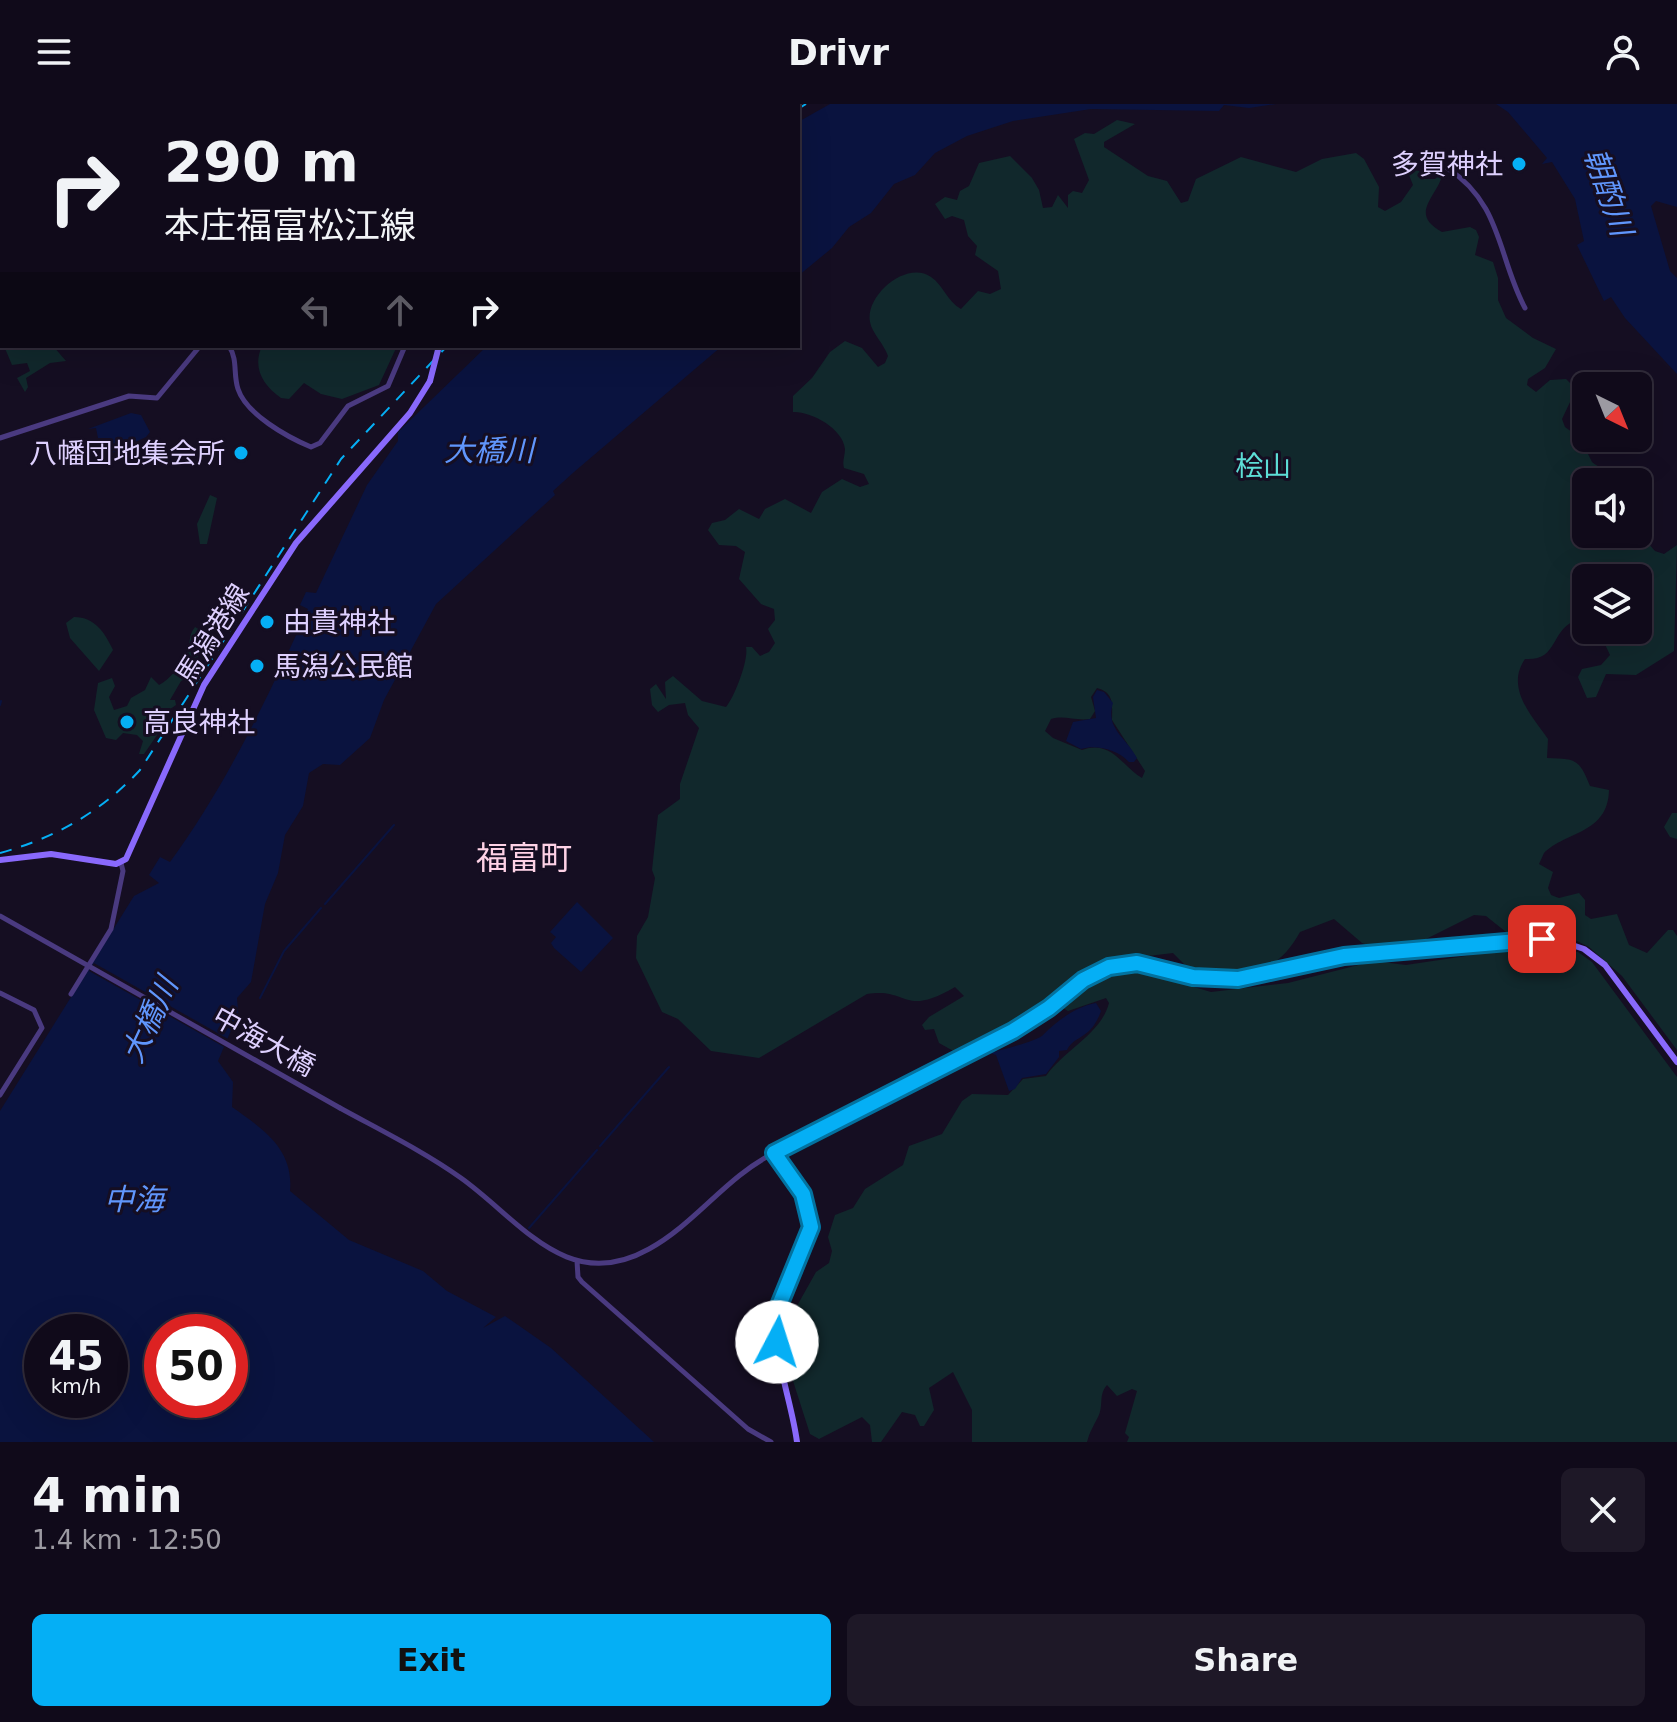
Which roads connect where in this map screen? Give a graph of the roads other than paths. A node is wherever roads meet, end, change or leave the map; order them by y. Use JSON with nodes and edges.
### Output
{"nodes":[{"id":1,"x":1447,"y":168,"type":"dead end"},
{"id":2,"x":1525,"y":308,"type":"dead end"},
{"id":3,"x":198,"y":348,"type":"edge"},
{"id":4,"x":230,"y":348,"type":"edge"},
{"id":5,"x":404,"y":348,"type":"edge"},
{"id":6,"x":438,"y":348,"type":"edge"},
{"id":7,"x":0,"y":438,"type":"edge"},
{"id":8,"x":0,"y":860,"type":"edge"},
{"id":9,"x":121,"y":863,"type":"junction"},
{"id":10,"x":0,"y":916,"type":"edge"},
{"id":11,"x":0,"y":993,"type":"edge"},
{"id":12,"x":71,"y":994,"type":"dead end"},
{"id":13,"x":1677,"y":1062,"type":"edge"},
{"id":14,"x":0,"y":1095,"type":"edge"},
{"id":15,"x":774,"y":1153,"type":"junction"},
{"id":16,"x":577,"y":1261,"type":"junction"},
{"id":17,"x":771,"y":1442,"type":"edge"},
{"id":18,"x":797,"y":1442,"type":"edge"}],
"edges":[{"from":1,"to":2,"type":"street"},
{"from":3,"to":7,"type":"street"},
{"from":4,"to":5,"type":"street"},
{"from":6,"to":9,"type":"main road","name":"馬潟港線","bridge":true},
{"from":8,"to":9,"type":"main road"},
{"from":9,"to":12,"type":"street"},
{"from":10,"to":16,"type":"street","name":"中海大橋","bridge":true},
{"from":11,"to":14,"type":"street"},
{"from":13,"to":15,"type":"main road"},
{"from":15,"to":16,"type":"street"},
{"from":15,"to":18,"type":"main road"},
{"from":16,"to":17,"type":"street"}]}
